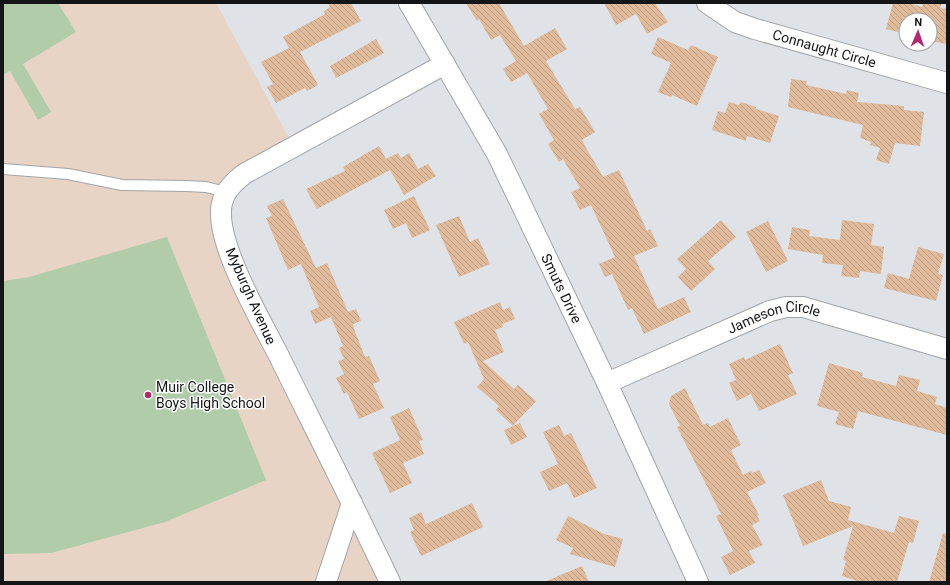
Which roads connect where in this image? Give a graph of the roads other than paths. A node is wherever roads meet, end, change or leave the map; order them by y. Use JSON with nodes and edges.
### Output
{"nodes":[{"id":1,"x":409,"y":3,"type":"edge"},
{"id":2,"x":707,"y":3,"type":"edge"},
{"id":3,"x":445,"y":64,"type":"junction"},
{"id":4,"x":947,"y":83,"type":"edge"},
{"id":5,"x":3,"y":169,"type":"edge"},
{"id":6,"x":226,"y":192,"type":"junction"},
{"id":7,"x":947,"y":349,"type":"edge"},
{"id":8,"x":607,"y":383,"type":"junction"},
{"id":9,"x":352,"y":503,"type":"junction"},
{"id":10,"x":326,"y":582,"type":"edge"},
{"id":11,"x":390,"y":582,"type":"edge"},
{"id":12,"x":698,"y":582,"type":"edge"}],
"edges":[{"from":1,"to":3,"type":"street","name":"Smuts Drive"},
{"from":2,"to":4,"type":"street","name":"Connaught Circle"},
{"from":3,"to":6,"type":"street","name":"Myburgh Avenue"},
{"from":3,"to":8,"type":"street","name":"Smuts Drive"},
{"from":5,"to":6,"type":"lane"},
{"from":6,"to":9,"type":"street","name":"Myburgh Avenue"},
{"from":7,"to":8,"type":"street","name":"Jameson Circle"},
{"from":8,"to":12,"type":"street","name":"Smuts Drive"},
{"from":9,"to":10,"type":"street"},
{"from":9,"to":11,"type":"street","name":"Myburgh Avenue"}]}
